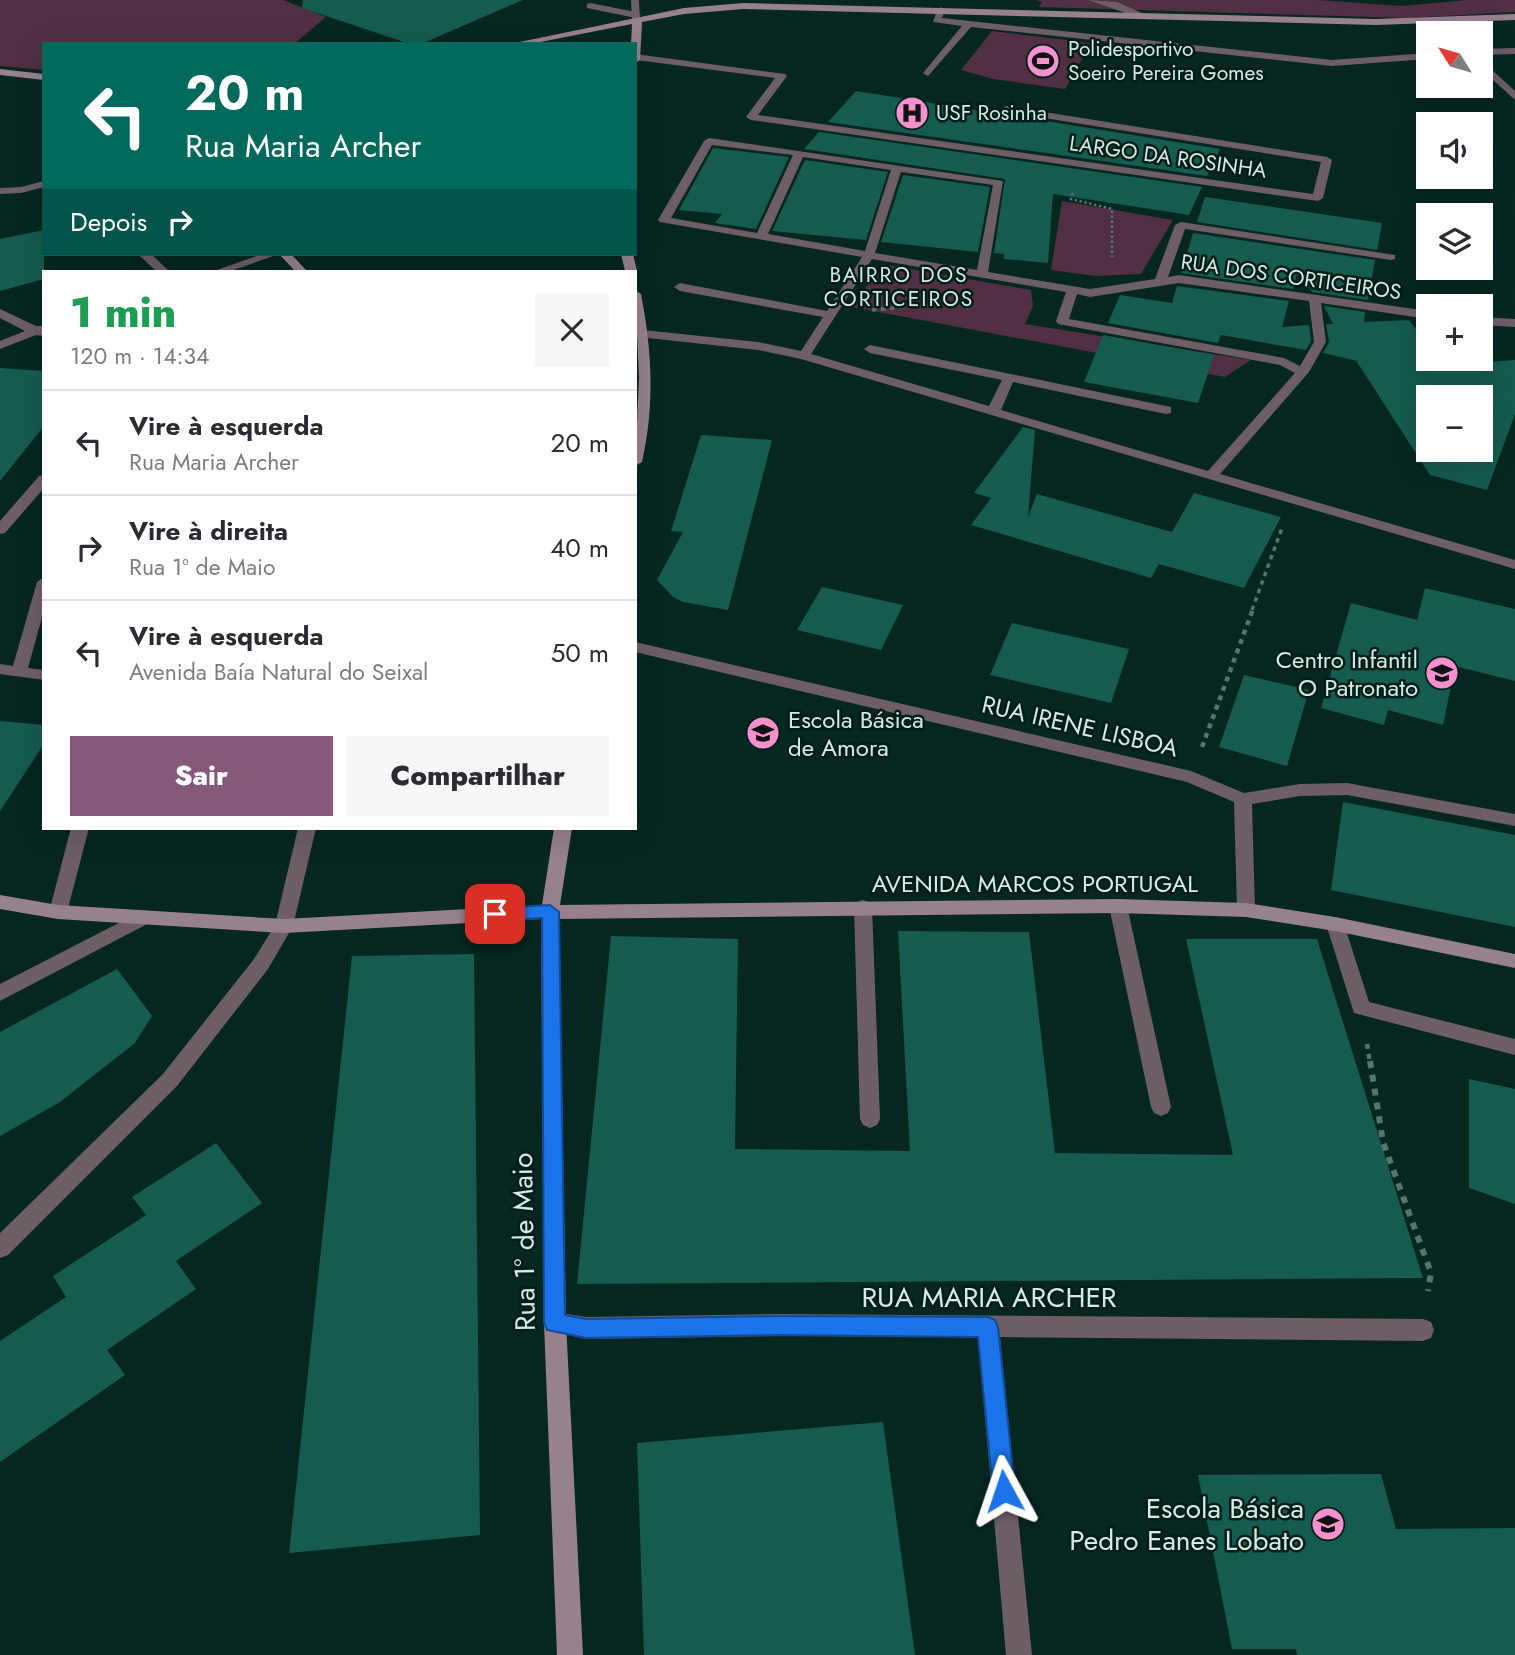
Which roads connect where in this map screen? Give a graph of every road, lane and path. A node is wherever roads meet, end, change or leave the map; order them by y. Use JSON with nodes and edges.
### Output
{"nodes":[{"id":1,"x":635,"y":0,"type":"edge"},
{"id":2,"x":1092,"y":0,"type":"edge"},
{"id":3,"x":590,"y":6,"type":"dead end"},
{"id":4,"x":940,"y":10,"type":"junction"},
{"id":5,"x":1146,"y":17,"type":"junction"},
{"id":6,"x":1515,"y":17,"type":"edge"},
{"id":7,"x":636,"y":18,"type":"junction"},
{"id":8,"x":1441,"y":21,"type":"joint"},
{"id":9,"x":969,"y":23,"type":"junction"},
{"id":10,"x":523,"y":42,"type":"edge"},
{"id":11,"x":636,"y":42,"type":"edge"},
{"id":12,"x":1515,"y":51,"type":"edge"},
{"id":13,"x":1493,"y":52,"type":"edge"},
{"id":14,"x":1416,"y":56,"type":"edge"},
{"id":15,"x":637,"y":58,"type":"edge"},
{"id":16,"x":0,"y":72,"type":"edge"},
{"id":17,"x":928,"y":73,"type":"dead end"},
{"id":18,"x":1493,"y":75,"type":"edge"},
{"id":19,"x":42,"y":77,"type":"edge"},
{"id":20,"x":1515,"y":97,"type":"edge"},
{"id":21,"x":1006,"y":109,"type":"dead end"},
{"id":22,"x":799,"y":153,"type":"junction"},
{"id":23,"x":897,"y":168,"type":"junction"},
{"id":24,"x":42,"y":185,"type":"edge"},
{"id":25,"x":21,"y":190,"type":"junction"},
{"id":26,"x":0,"y":191,"type":"edge"},
{"id":27,"x":42,"y":195,"type":"edge"},
{"id":28,"x":1112,"y":209,"type":"dead end"},
{"id":29,"x":761,"y":237,"type":"junction"},
{"id":30,"x":146,"y":256,"type":"edge"},
{"id":31,"x":267,"y":256,"type":"edge"},
{"id":32,"x":287,"y":256,"type":"edge"},
{"id":33,"x":869,"y":256,"type":"junction"},
{"id":34,"x":1391,"y":257,"type":"dead end"},
{"id":35,"x":162,"y":270,"type":"edge"},
{"id":36,"x":223,"y":270,"type":"edge"},
{"id":37,"x":300,"y":270,"type":"edge"},
{"id":38,"x":982,"y":275,"type":"junction"},
{"id":39,"x":1160,"y":282,"type":"junction"},
{"id":40,"x":680,"y":286,"type":"dead end"},
{"id":41,"x":1112,"y":289,"type":"junction"},
{"id":42,"x":1073,"y":290,"type":"junction"},
{"id":43,"x":1315,"y":300,"type":"junction"},
{"id":44,"x":637,"y":304,"type":"edge"},
{"id":45,"x":0,"y":313,"type":"edge"},
{"id":46,"x":1416,"y":313,"type":"edge"},
{"id":47,"x":830,"y":314,"type":"junction"},
{"id":48,"x":1493,"y":322,"type":"edge"},
{"id":49,"x":1515,"y":323,"type":"edge"},
{"id":50,"x":41,"y":330,"type":"edge"},
{"id":51,"x":643,"y":334,"type":"junction"},
{"id":52,"x":0,"y":345,"type":"edge"},
{"id":53,"x":870,"y":349,"type":"dead end"},
{"id":54,"x":804,"y":356,"type":"junction"},
{"id":55,"x":1303,"y":372,"type":"junction"},
{"id":56,"x":1009,"y":378,"type":"junction"},
{"id":57,"x":640,"y":380,"type":"edge"},
{"id":58,"x":994,"y":410,"type":"junction"},
{"id":59,"x":1166,"y":410,"type":"dead end"},
{"id":60,"x":637,"y":455,"type":"edge"},
{"id":61,"x":1212,"y":475,"type":"junction"},
{"id":62,"x":42,"y":481,"type":"edge"},
{"id":63,"x":1293,"y":499,"type":"junction"},
{"id":64,"x":0,"y":530,"type":"edge"},
{"id":65,"x":1515,"y":565,"type":"edge"},
{"id":66,"x":42,"y":589,"type":"edge"},
{"id":67,"x":637,"y":647,"type":"edge"},
{"id":68,"x":0,"y":669,"type":"edge"},
{"id":69,"x":19,"y":671,"type":"junction"},
{"id":70,"x":42,"y":675,"type":"edge"},
{"id":71,"x":1191,"y":777,"type":"junction"},
{"id":72,"x":1243,"y":799,"type":"junction"},
{"id":73,"x":1515,"y":820,"type":"edge"},
{"id":74,"x":79,"y":830,"type":"edge"},
{"id":75,"x":307,"y":830,"type":"edge"},
{"id":76,"x":562,"y":830,"type":"edge"},
{"id":77,"x":0,"y":902,"type":"edge"},
{"id":78,"x":863,"y":906,"type":"junction"},
{"id":79,"x":1118,"y":906,"type":"junction"},
{"id":80,"x":1247,"y":911,"type":"junction"},
{"id":81,"x":58,"y":912,"type":"junction"},
{"id":82,"x":550,"y":912,"type":"junction"},
{"id":83,"x":144,"y":917,"type":"junction"},
{"id":84,"x":1335,"y":924,"type":"junction"},
{"id":85,"x":284,"y":926,"type":"junction"},
{"id":86,"x":1515,"y":961,"type":"edge"},
{"id":87,"x":0,"y":993,"type":"edge"},
{"id":88,"x":1361,"y":1008,"type":"junction"},
{"id":89,"x":1515,"y":1047,"type":"edge"},
{"id":90,"x":1161,"y":1107,"type":"dead end"},
{"id":91,"x":870,"y":1119,"type":"dead end"},
{"id":92,"x":0,"y":1248,"type":"edge"},
{"id":93,"x":555,"y":1323,"type":"junction"},
{"id":94,"x":988,"y":1327,"type":"junction"},
{"id":95,"x":1423,"y":1330,"type":"joint"},
{"id":96,"x":570,"y":1655,"type":"edge"},
{"id":97,"x":1020,"y":1655,"type":"edge"}],
"edges":[{"from":1,"to":7,"type":"street"},
{"from":2,"to":5,"type":"street"},
{"from":3,"to":7,"type":"street"},
{"from":4,"to":5,"type":"street"},
{"from":4,"to":7,"type":"street"},
{"from":4,"to":9,"type":"street"},
{"from":5,"to":8,"type":"street"},
{"from":6,"to":8,"type":"street"},
{"from":7,"to":10,"type":"street"},
{"from":7,"to":11,"type":"street"},
{"from":9,"to":14,"type":"street"},
{"from":9,"to":17,"type":"street"},
{"from":12,"to":13,"type":"street"},
{"from":15,"to":21,"type":"street","name":"LARGO DA ROSINHA"},
{"from":16,"to":19,"type":"street"},
{"from":18,"to":20,"type":"street"},
{"from":22,"to":23,"type":"street"},
{"from":22,"to":29,"type":"street"},
{"from":22,"to":29,"type":"street","name":"RUA DOS CORTICEIROS"},
{"from":23,"to":33,"type":"street"},
{"from":23,"to":38,"type":"street"},
{"from":24,"to":25,"type":"street"},
{"from":25,"to":26,"type":"street"},
{"from":25,"to":27,"type":"street"},
{"from":28,"to":41,"type":"path"},
{"from":29,"to":33,"type":"street","name":"RUA DOS CORTICEIROS"},
{"from":30,"to":35,"type":"street"},
{"from":31,"to":36,"type":"street"},
{"from":32,"to":37,"type":"street"},
{"from":33,"to":38,"type":"street","name":"RUA DOS CORTICEIROS"},
{"from":33,"to":47,"type":"street"},
{"from":34,"to":39,"type":"street"},
{"from":38,"to":42,"type":"street","name":"RUA DOS CORTICEIROS"},
{"from":39,"to":41,"type":"street","name":"RUA DOS CORTICEIROS"},
{"from":39,"to":43,"type":"street","name":"RUA DOS CORTICEIROS"},
{"from":40,"to":47,"type":"street"},
{"from":41,"to":42,"type":"street","name":"RUA DOS CORTICEIROS"},
{"from":42,"to":55,"type":"street"},
{"from":43,"to":46,"type":"street","name":"RUA DOS CORTICEIROS"},
{"from":43,"to":55,"type":"street"},
{"from":44,"to":51,"type":"street"},
{"from":45,"to":50,"type":"street"},
{"from":47,"to":54,"type":"street"},
{"from":48,"to":49,"type":"street"},
{"from":50,"to":52,"type":"street"},
{"from":51,"to":54,"type":"street"},
{"from":51,"to":57,"type":"street"},
{"from":53,"to":56,"type":"street"},
{"from":54,"to":58,"type":"street"},
{"from":55,"to":61,"type":"street"},
{"from":56,"to":58,"type":"street"},
{"from":56,"to":59,"type":"street"},
{"from":57,"to":60,"type":"street"},
{"from":58,"to":61,"type":"street"},
{"from":61,"to":63,"type":"street"},
{"from":62,"to":64,"type":"street"},
{"from":63,"to":65,"type":"street"},
{"from":63,"to":71,"type":"path"},
{"from":66,"to":69,"type":"street"},
{"from":67,"to":71,"type":"street","name":"RUA IRENE LISBOA"},
{"from":68,"to":69,"type":"street"},
{"from":69,"to":70,"type":"street"},
{"from":71,"to":72,"type":"street","name":"RUA IRENE LISBOA"},
{"from":72,"to":73,"type":"street"},
{"from":72,"to":80,"type":"street"},
{"from":74,"to":81,"type":"street"},
{"from":75,"to":85,"type":"street"},
{"from":76,"to":82,"type":"street","name":"Rua 1º de Maio"},
{"from":77,"to":81,"type":"street","name":"AVENIDA MARCOS PORTUGAL"},
{"from":78,"to":79,"type":"street","name":"AVENIDA MARCOS PORTUGAL"},
{"from":78,"to":82,"type":"street","name":"AVENIDA MARCOS PORTUGAL"},
{"from":78,"to":91,"type":"street"},
{"from":79,"to":80,"type":"street","name":"AVENIDA MARCOS PORTUGAL"},
{"from":79,"to":90,"type":"street"},
{"from":80,"to":84,"type":"street","name":"AVENIDA MARCOS PORTUGAL"},
{"from":81,"to":83,"type":"street","name":"AVENIDA MARCOS PORTUGAL"},
{"from":82,"to":85,"type":"street","name":"AVENIDA MARCOS PORTUGAL"},
{"from":82,"to":93,"type":"street","name":"Rua 1º de Maio"},
{"from":83,"to":85,"type":"street","name":"AVENIDA MARCOS PORTUGAL"},
{"from":83,"to":87,"type":"street"},
{"from":84,"to":86,"type":"street","name":"AVENIDA MARCOS PORTUGAL"},
{"from":84,"to":88,"type":"street"},
{"from":85,"to":92,"type":"street"},
{"from":88,"to":89,"type":"street"},
{"from":88,"to":95,"type":"path"},
{"from":93,"to":94,"type":"street","name":"RUA MARIA ARCHER"},
{"from":93,"to":96,"type":"street","name":"Rua 1º de Maio"},
{"from":94,"to":95,"type":"street","name":"RUA MARIA ARCHER"},
{"from":94,"to":97,"type":"street"}]}
